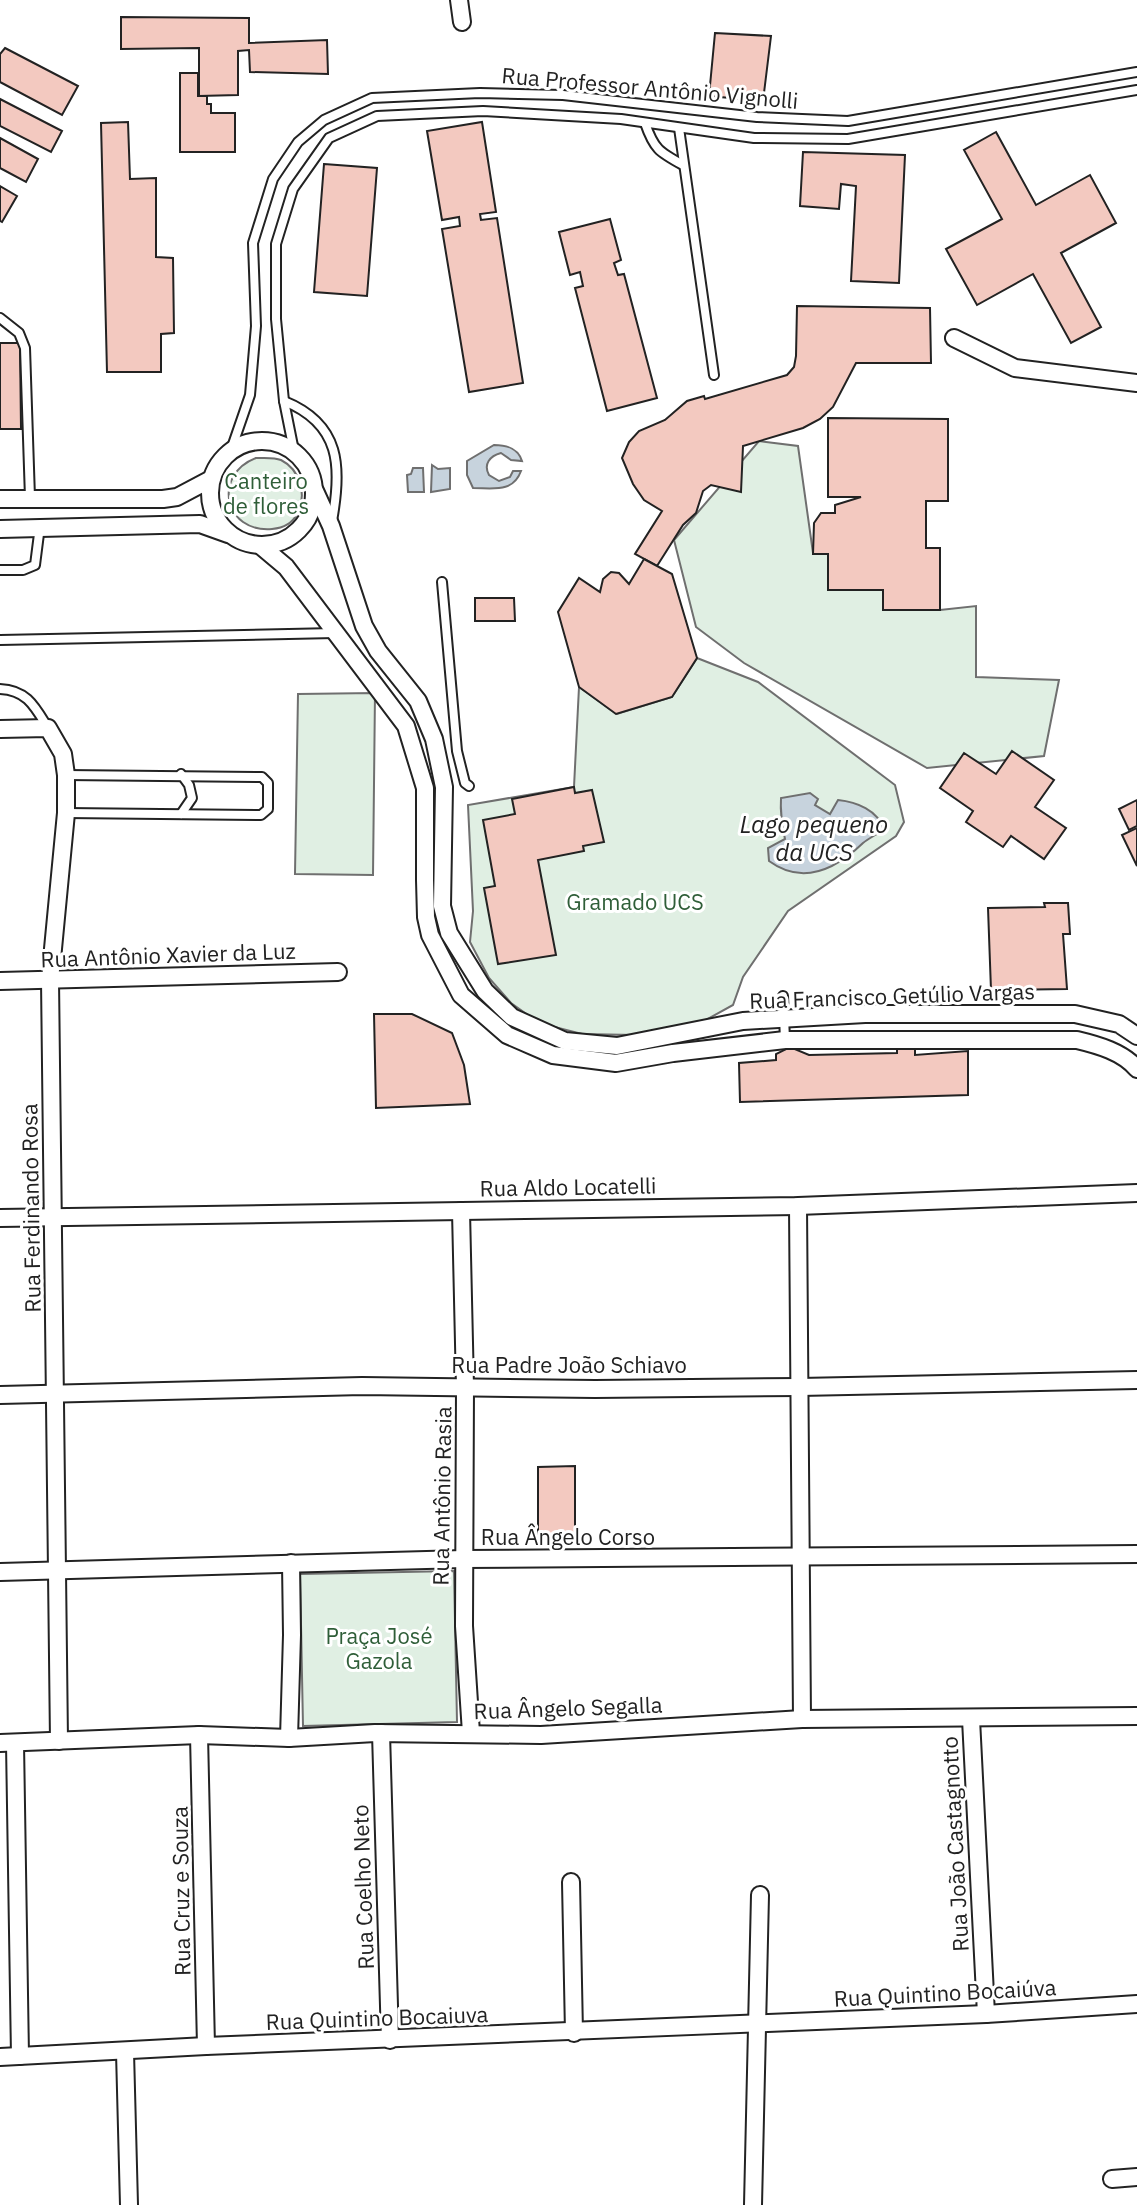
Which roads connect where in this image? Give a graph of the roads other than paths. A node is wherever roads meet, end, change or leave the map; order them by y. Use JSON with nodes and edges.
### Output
{"nodes":[{"id":1,"x":459,"y":0,"type":"edge"},
{"id":2,"x":462,"y":22,"type":"dead end"},
{"id":3,"x":1137,"y":72,"type":"edge"},
{"id":4,"x":1137,"y":90,"type":"edge"},
{"id":5,"x":645,"y":123,"type":"junction"},
{"id":6,"x":679,"y":128,"type":"junction"},
{"id":7,"x":683,"y":165,"type":"junction"},
{"id":8,"x":0,"y":318,"type":"edge"},
{"id":9,"x":954,"y":338,"type":"dead end"},
{"id":10,"x":714,"y":375,"type":"dead end"},
{"id":11,"x":1137,"y":383,"type":"edge"},
{"id":12,"x":284,"y":401,"type":"junction"},
{"id":13,"x":231,"y":450,"type":"junction"},
{"id":14,"x":294,"y":451,"type":"junction"},
{"id":15,"x":211,"y":479,"type":"junction"},
{"id":16,"x":315,"y":491,"type":"junction"},
{"id":17,"x":0,"y":499,"type":"edge"},
{"id":18,"x":30,"y":499,"type":"junction"},
{"id":19,"x":40,"y":526,"type":"junction"},
{"id":20,"x":331,"y":526,"type":"junction"},
{"id":21,"x":0,"y":529,"type":"edge"},
{"id":22,"x":229,"y":534,"type":"junction"},
{"id":23,"x":261,"y":546,"type":"junction"},
{"id":24,"x":0,"y":570,"type":"edge"},
{"id":25,"x":442,"y":582,"type":"dead end"},
{"id":26,"x":337,"y":632,"type":"junction"},
{"id":27,"x":0,"y":640,"type":"edge"},
{"id":28,"x":0,"y":689,"type":"edge"},
{"id":29,"x":406,"y":726,"type":"junction"},
{"id":30,"x":48,"y":728,"type":"junction"},
{"id":31,"x":0,"y":729,"type":"edge"},
{"id":32,"x":456,"y":736,"type":"junction"},
{"id":33,"x":434,"y":739,"type":"junction"},
{"id":34,"x":181,"y":774,"type":"junction"},
{"id":35,"x":66,"y":775,"type":"junction"},
{"id":36,"x":469,"y":786,"type":"dead end"},
{"id":37,"x":66,"y":813,"type":"junction"},
{"id":38,"x":181,"y":814,"type":"junction"},
{"id":39,"x":338,"y":972,"type":"dead end"},
{"id":40,"x":50,"y":980,"type":"junction"},
{"id":41,"x":0,"y":981,"type":"edge"},
{"id":42,"x":783,"y":996,"type":"dead end"},
{"id":43,"x":783,"y":1020,"type":"junction"},
{"id":44,"x":1137,"y":1036,"type":"edge"},
{"id":45,"x":785,"y":1040,"type":"junction"},
{"id":46,"x":1134,"y":1065,"type":"edge"},
{"id":47,"x":1137,"y":1193,"type":"edge"},
{"id":48,"x":798,"y":1206,"type":"junction"},
{"id":49,"x":461,"y":1211,"type":"junction"},
{"id":50,"x":53,"y":1217,"type":"junction"},
{"id":51,"x":0,"y":1218,"type":"edge"},
{"id":52,"x":1137,"y":1380,"type":"edge"},
{"id":53,"x":465,"y":1387,"type":"junction"},
{"id":54,"x":800,"y":1387,"type":"junction"},
{"id":55,"x":56,"y":1394,"type":"junction"},
{"id":56,"x":0,"y":1395,"type":"edge"},
{"id":57,"x":1137,"y":1554,"type":"edge"},
{"id":58,"x":803,"y":1558,"type":"junction"},
{"id":59,"x":463,"y":1559,"type":"junction"},
{"id":60,"x":291,"y":1563,"type":"junction"},
{"id":61,"x":56,"y":1571,"type":"junction"},
{"id":62,"x":0,"y":1572,"type":"edge"},
{"id":63,"x":1137,"y":1716,"type":"edge"},
{"id":64,"x":802,"y":1719,"type":"junction"},
{"id":65,"x":971,"y":1719,"type":"junction"},
{"id":66,"x":381,"y":1733,"type":"junction"},
{"id":67,"x":471,"y":1733,"type":"junction"},
{"id":68,"x":199,"y":1735,"type":"junction"},
{"id":69,"x":289,"y":1738,"type":"junction"},
{"id":70,"x":59,"y":1741,"type":"junction"},
{"id":71,"x":8,"y":1743,"type":"edge"},
{"id":72,"x":571,"y":1882,"type":"dead end"},
{"id":73,"x":760,"y":1895,"type":"dead end"},
{"id":74,"x":1137,"y":2004,"type":"edge"},
{"id":75,"x":986,"y":2014,"type":"junction"},
{"id":76,"x":755,"y":2025,"type":"junction"},
{"id":77,"x":574,"y":2033,"type":"junction"},
{"id":78,"x":390,"y":2040,"type":"junction"},
{"id":79,"x":206,"y":2046,"type":"junction"},
{"id":80,"x":125,"y":2052,"type":"junction"},
{"id":81,"x":20,"y":2056,"type":"junction"},
{"id":82,"x":0,"y":2057,"type":"edge"},
{"id":83,"x":1137,"y":2177,"type":"edge"},
{"id":84,"x":1112,"y":2179,"type":"dead end"},
{"id":85,"x":129,"y":2205,"type":"edge"},
{"id":86,"x":753,"y":2205,"type":"edge"}],
"edges":[{"from":1,"to":2,"type":"street"},
{"from":3,"to":13,"type":"lane","name":"Rua Professor Antônio Vignolli"},
{"from":4,"to":6,"type":"lane","name":"Rua Professor Antônio Vignolli"},
{"from":5,"to":6,"type":"lane","name":"Rua Professor Antônio Vignolli"},
{"from":5,"to":7,"type":"lane"},
{"from":5,"to":12,"type":"lane","name":"Rua Professor Antônio Vignolli"},
{"from":6,"to":7,"type":"lane"},
{"from":7,"to":10,"type":"lane"},
{"from":8,"to":18,"type":"lane"},
{"from":9,"to":11,"type":"street"},
{"from":12,"to":14,"type":"lane","name":"Rua Professor Antônio Vignolli"},
{"from":12,"to":20,"type":"lane"},
{"from":13,"to":14,"type":"street"},
{"from":13,"to":15,"type":"street"},
{"from":14,"to":16,"type":"street"},
{"from":15,"to":18,"type":"street"},
{"from":15,"to":22,"type":"street"},
{"from":16,"to":20,"type":"street","name":"Rua Francisco Getúlio Vargas"},
{"from":16,"to":23,"type":"street"},
{"from":17,"to":18,"type":"street"},
{"from":19,"to":21,"type":"street"},
{"from":19,"to":22,"type":"street"},
{"from":19,"to":24,"type":"lane"},
{"from":20,"to":33,"type":"street","name":"Rua Francisco Getúlio Vargas"},
{"from":22,"to":23,"type":"street"},
{"from":23,"to":26,"type":"street","name":"Rua Francisco Getúlio Vargas"},
{"from":25,"to":32,"type":"lane"},
{"from":26,"to":27,"type":"lane"},
{"from":26,"to":29,"type":"street","name":"Rua Francisco Getúlio Vargas"},
{"from":28,"to":30,"type":"lane"},
{"from":29,"to":33,"type":"street"},
{"from":29,"to":45,"type":"street","name":"Rua Francisco Getúlio Vargas"},
{"from":30,"to":31,"type":"street"},
{"from":30,"to":35,"type":"street","name":"Rua Ferdinando Rosa"},
{"from":32,"to":33,"type":"lane"},
{"from":32,"to":36,"type":"lane"},
{"from":33,"to":43,"type":"street","name":"Rua Francisco Getúlio Vargas"},
{"from":34,"to":35,"type":"lane"},
{"from":34,"to":38,"type":"lane"},
{"from":34,"to":38,"type":"lane"},
{"from":35,"to":37,"type":"street","name":"Rua Ferdinando Rosa"},
{"from":37,"to":38,"type":"lane"},
{"from":37,"to":40,"type":"street","name":"Rua Ferdinando Rosa"},
{"from":39,"to":40,"type":"street","name":"Rua Antônio Xavier da Luz"},
{"from":40,"to":41,"type":"street","name":"Rua Antônio Xavier da Luz"},
{"from":40,"to":50,"type":"street","name":"Rua Ferdinando Rosa"},
{"from":42,"to":43,"type":"lane"},
{"from":43,"to":44,"type":"street","name":"Rua Francisco Getúlio Vargas"},
{"from":43,"to":45,"type":"lane"},
{"from":45,"to":46,"type":"street","name":"Rua Francisco Getúlio Vargas"},
{"from":47,"to":48,"type":"street","name":"Rua Aldo Locatelli"},
{"from":48,"to":49,"type":"street","name":"Rua Aldo Locatelli"},
{"from":48,"to":54,"type":"street"},
{"from":49,"to":50,"type":"street","name":"Rua Aldo Locatelli"},
{"from":49,"to":53,"type":"street","name":"Rua Antônio Rasia"},
{"from":50,"to":51,"type":"street","name":"Rua Aldo Locatelli"},
{"from":50,"to":55,"type":"street","name":"Rua Ferdinando Rosa"},
{"from":52,"to":54,"type":"street","name":"Rua Padre João Schiavo"},
{"from":53,"to":54,"type":"street","name":"Rua Padre João Schiavo"},
{"from":53,"to":55,"type":"street","name":"Rua Padre João Schiavo"},
{"from":53,"to":59,"type":"street","name":"Rua Antônio Rasia"},
{"from":54,"to":58,"type":"street"},
{"from":55,"to":56,"type":"street","name":"Rua Padre João Schiavo"},
{"from":55,"to":61,"type":"street","name":"Rua Ferdinando Rosa"},
{"from":57,"to":58,"type":"street","name":"Rua Ângelo Corso"},
{"from":58,"to":59,"type":"street","name":"Rua Ângelo Corso"},
{"from":58,"to":64,"type":"street"},
{"from":59,"to":60,"type":"street","name":"Rua Ângelo Corso"},
{"from":59,"to":67,"type":"street","name":"Rua Antônio Rasia"},
{"from":60,"to":61,"type":"street","name":"Rua Ângelo Corso"},
{"from":60,"to":69,"type":"street"},
{"from":61,"to":62,"type":"street","name":"Rua Ângelo Corso"},
{"from":61,"to":70,"type":"street","name":"Rua Ferdinando Rosa"},
{"from":63,"to":65,"type":"street","name":"Rua Ângelo Segalla"},
{"from":64,"to":65,"type":"street","name":"Rua Ângelo Segalla"},
{"from":64,"to":67,"type":"street","name":"Rua Ângelo Segalla"},
{"from":65,"to":75,"type":"street","name":"Rua João Castagnotto"},
{"from":66,"to":67,"type":"street","name":"Rua Ângelo Segalla"},
{"from":66,"to":69,"type":"street","name":"Rua Ângelo Segalla"},
{"from":66,"to":78,"type":"street","name":"Rua Coelho Neto"},
{"from":68,"to":69,"type":"street","name":"Rua Ângelo Segalla"},
{"from":68,"to":70,"type":"street","name":"Rua Ângelo Segalla"},
{"from":68,"to":79,"type":"street","name":"Rua Cruz e Souza"},
{"from":70,"to":71,"type":"street","name":"Rua Ângelo Segalla"},
{"from":71,"to":81,"type":"street"},
{"from":72,"to":77,"type":"street"},
{"from":73,"to":76,"type":"street"},
{"from":74,"to":75,"type":"street","name":"Rua Quintino Bocaiúva"},
{"from":75,"to":76,"type":"street","name":"Rua Quintino Bocaiúva"},
{"from":76,"to":77,"type":"street","name":"Rua Quintino Bocaiuva"},
{"from":76,"to":86,"type":"street"},
{"from":77,"to":78,"type":"street","name":"Rua Quintino Bocaiuva"},
{"from":78,"to":79,"type":"street","name":"Rua Quintino Bocaiuva"},
{"from":79,"to":80,"type":"street","name":"Rua Quintino Bocaiuva"},
{"from":80,"to":81,"type":"street","name":"Rua Quintino Bocaiuva"},
{"from":80,"to":85,"type":"street"},
{"from":81,"to":82,"type":"street","name":"Rua Quintino Bocaiuva"},
{"from":83,"to":84,"type":"street"}]}
